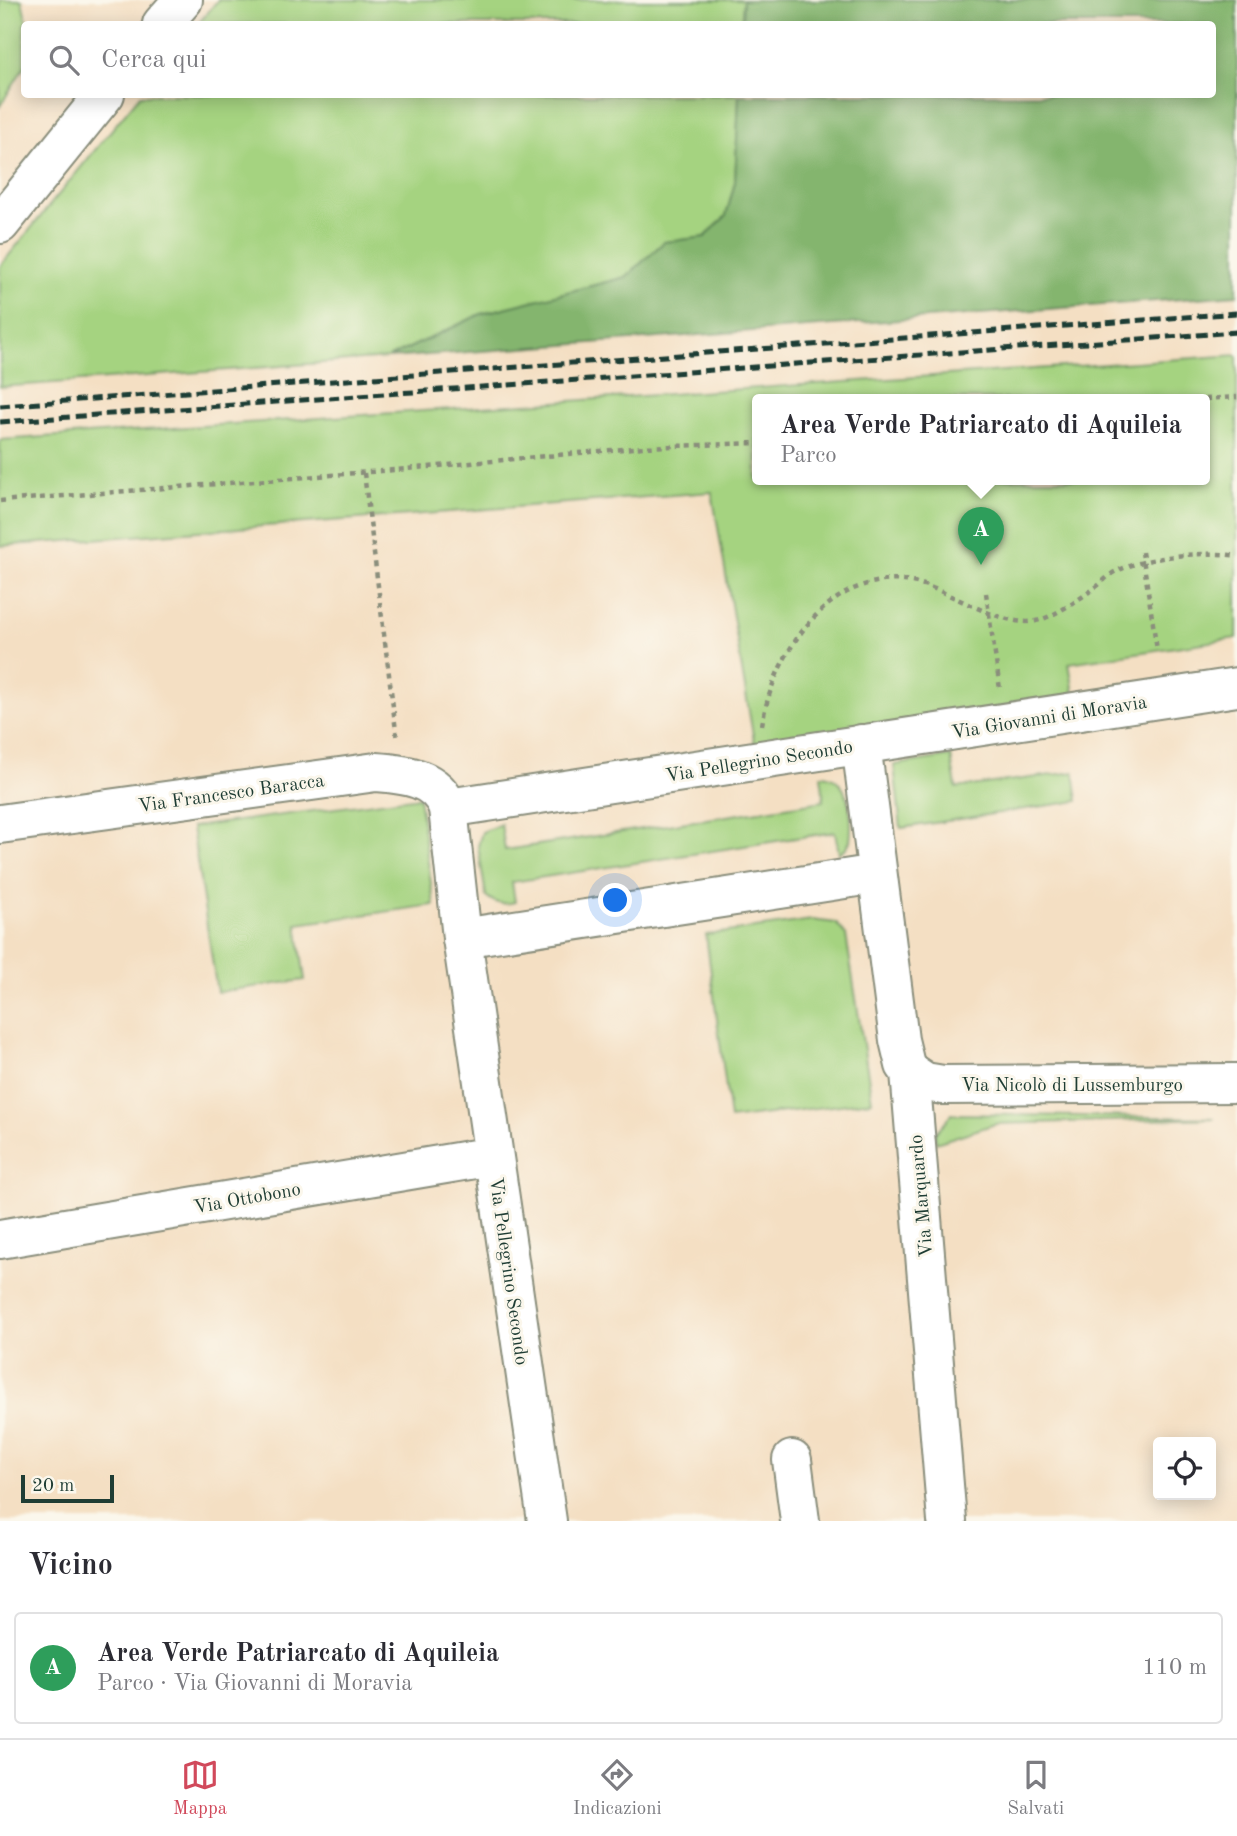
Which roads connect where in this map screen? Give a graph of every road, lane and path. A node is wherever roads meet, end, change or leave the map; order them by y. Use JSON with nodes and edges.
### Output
{"nodes":[{"id":1,"x":183,"y":0,"type":"edge"},
{"id":2,"x":165,"y":21,"type":"edge"},
{"id":3,"x":102,"y":98,"type":"edge"},
{"id":4,"x":0,"y":225,"type":"edge"},
{"id":5,"x":1237,"y":397,"type":"edge"},
{"id":6,"x":1210,"y":399,"type":"edge"},
{"id":7,"x":752,"y":443,"type":"edge"},
{"id":8,"x":364,"y":472,"type":"junction"},
{"id":9,"x":0,"y":501,"type":"edge"},
{"id":10,"x":1142,"y":552,"type":"dead end"},
{"id":11,"x":1237,"y":556,"type":"edge"},
{"id":12,"x":1144,"y":563,"type":"junction"},
{"id":13,"x":986,"y":593,"type":"dead end"},
{"id":14,"x":989,"y":613,"type":"junction"},
{"id":15,"x":1157,"y":650,"type":"dead end"},
{"id":16,"x":1237,"y":687,"type":"edge"},
{"id":17,"x":1005,"y":722,"type":"junction"},
{"id":18,"x":861,"y":744,"type":"junction"},
{"id":19,"x":757,"y":760,"type":"junction"},
{"id":20,"x":401,"y":774,"type":"junction"},
{"id":21,"x":448,"y":808,"type":"junction"},
{"id":22,"x":0,"y":824,"type":"edge"},
{"id":23,"x":877,"y":874,"type":"junction"},
{"id":24,"x":462,"y":938,"type":"junction"},
{"id":25,"x":910,"y":1072,"type":"junction"},
{"id":26,"x":1237,"y":1083,"type":"edge"},
{"id":27,"x":494,"y":1156,"type":"junction"},
{"id":28,"x":0,"y":1239,"type":"edge"},
{"id":29,"x":792,"y":1460,"type":"dead end"},
{"id":30,"x":547,"y":1521,"type":"edge"},
{"id":31,"x":800,"y":1521,"type":"edge"},
{"id":32,"x":947,"y":1521,"type":"edge"}],
"edges":[{"from":1,"to":2,"type":"street"},
{"from":3,"to":4,"type":"street"},
{"from":5,"to":6,"type":"path"},
{"from":7,"to":8,"type":"path"},
{"from":8,"to":9,"type":"path"},
{"from":8,"to":20,"type":"path"},
{"from":10,"to":12,"type":"path"},
{"from":11,"to":12,"type":"path"},
{"from":12,"to":14,"type":"path"},
{"from":12,"to":15,"type":"path"},
{"from":13,"to":14,"type":"path"},
{"from":14,"to":17,"type":"path"},
{"from":14,"to":19,"type":"path"},
{"from":16,"to":17,"type":"street","name":"Via Giovanni di Moravia"},
{"from":17,"to":18,"type":"street","name":"Via Giovanni di Moravia"},
{"from":18,"to":19,"type":"street","name":"Via Pellegrino Secondo"},
{"from":18,"to":23,"type":"street","name":"Via Pellegrino Secondo"},
{"from":19,"to":21,"type":"street","name":"Via Pellegrino Secondo"},
{"from":20,"to":21,"type":"street","name":"Via Francesco Baracca"},
{"from":20,"to":22,"type":"street","name":"Via Francesco Baracca"},
{"from":21,"to":24,"type":"street","name":"Via Pellegrino Secondo"},
{"from":23,"to":24,"type":"street"},
{"from":23,"to":25,"type":"street","name":"Via Marquardo"},
{"from":24,"to":27,"type":"street","name":"Via Pellegrino Secondo"},
{"from":25,"to":26,"type":"street","name":"Via Nicolò di Lussemburgo"},
{"from":25,"to":32,"type":"street","name":"Via Marquardo"},
{"from":27,"to":28,"type":"street","name":"Via Ottobono"},
{"from":27,"to":30,"type":"street","name":"Via Pellegrino Secondo"},
{"from":29,"to":31,"type":"street"}]}
